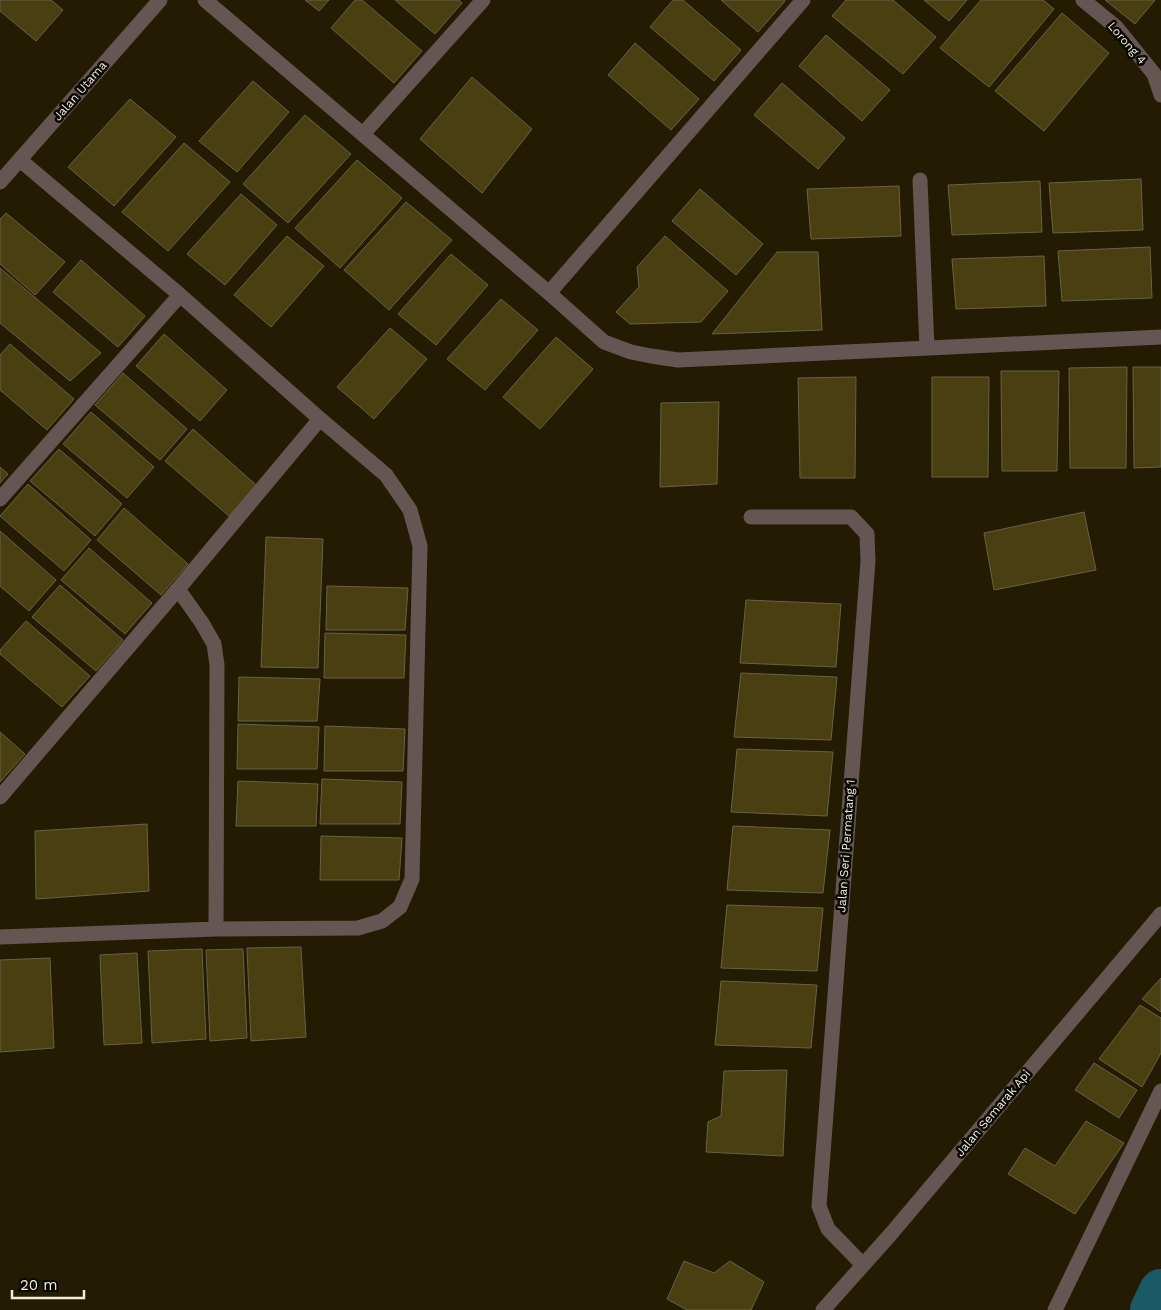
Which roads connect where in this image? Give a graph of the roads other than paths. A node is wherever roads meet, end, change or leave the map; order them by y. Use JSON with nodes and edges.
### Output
{"nodes":[{"id":1,"x":160,"y":0,"type":"edge"},
{"id":2,"x":205,"y":0,"type":"edge"},
{"id":3,"x":484,"y":0,"type":"edge"},
{"id":4,"x":803,"y":0,"type":"edge"},
{"id":5,"x":1083,"y":0,"type":"edge"},
{"id":6,"x":1161,"y":95,"type":"edge"},
{"id":7,"x":363,"y":134,"type":"junction"},
{"id":8,"x":20,"y":160,"type":"junction"},
{"id":9,"x":920,"y":180,"type":"dead end"},
{"id":10,"x":0,"y":182,"type":"edge"},
{"id":11,"x":549,"y":293,"type":"junction"},
{"id":12,"x":180,"y":295,"type":"junction"},
{"id":13,"x":1161,"y":337,"type":"edge"},
{"id":14,"x":927,"y":348,"type":"junction"},
{"id":15,"x":320,"y":419,"type":"junction"},
{"id":16,"x":0,"y":499,"type":"edge"},
{"id":17,"x":751,"y":517,"type":"dead end"},
{"id":18,"x":178,"y":589,"type":"junction"},
{"id":19,"x":0,"y":797,"type":"edge"},
{"id":20,"x":1161,"y":914,"type":"edge"},
{"id":21,"x":216,"y":929,"type":"junction"},
{"id":22,"x":0,"y":937,"type":"edge"},
{"id":23,"x":1161,"y":1091,"type":"edge"},
{"id":24,"x":863,"y":1265,"type":"junction"},
{"id":25,"x":823,"y":1310,"type":"edge"},
{"id":26,"x":1055,"y":1310,"type":"edge"}],
"edges":[{"from":1,"to":8,"type":"street","name":"Jalan Utama"},
{"from":2,"to":7,"type":"street"},
{"from":3,"to":7,"type":"street"},
{"from":4,"to":11,"type":"street"},
{"from":5,"to":6,"type":"street","name":"Lorong 4"},
{"from":7,"to":11,"type":"street"},
{"from":8,"to":10,"type":"street","name":"Jalan Utama"},
{"from":8,"to":12,"type":"street"},
{"from":9,"to":14,"type":"street"},
{"from":11,"to":14,"type":"street"},
{"from":12,"to":15,"type":"street"},
{"from":12,"to":16,"type":"street"},
{"from":13,"to":14,"type":"street"},
{"from":15,"to":18,"type":"street"},
{"from":15,"to":21,"type":"street"},
{"from":17,"to":24,"type":"street","name":"Jalan Seri Permatang 1"},
{"from":18,"to":19,"type":"street"},
{"from":18,"to":21,"type":"street"},
{"from":20,"to":24,"type":"street","name":"Jalan Semarak Api"},
{"from":21,"to":22,"type":"street"},
{"from":23,"to":26,"type":"street"},
{"from":24,"to":25,"type":"street","name":"Jalan Semarak Api"}]}
